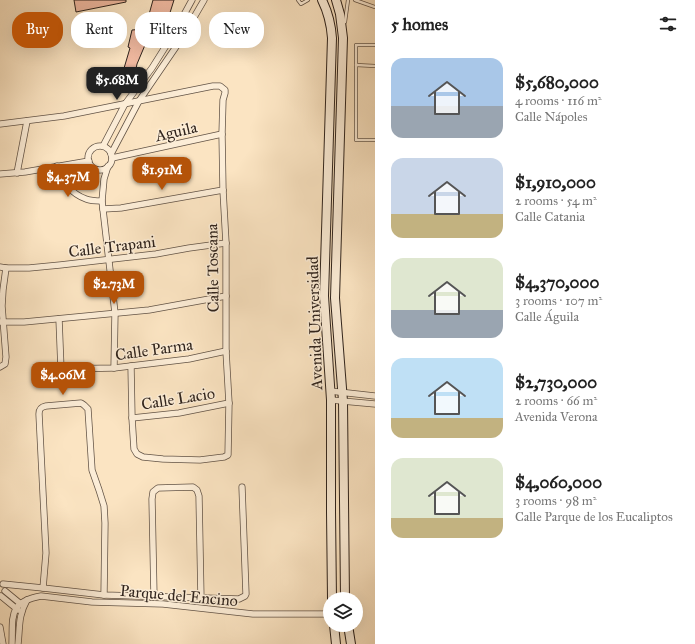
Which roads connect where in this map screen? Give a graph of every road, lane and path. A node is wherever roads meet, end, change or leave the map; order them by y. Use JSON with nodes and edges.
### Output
{"nodes":[{"id":1,"x":192,"y":0,"type":"edge"},
{"id":2,"x":204,"y":0,"type":"edge"},
{"id":3,"x":298,"y":0,"type":"edge"},
{"id":4,"x":308,"y":0,"type":"edge"},
{"id":5,"x":322,"y":0,"type":"edge"},
{"id":6,"x":336,"y":0,"type":"edge"},
{"id":7,"x":348,"y":0,"type":"edge"},
{"id":8,"x":355,"y":0,"type":"edge"},
{"id":9,"x":375,"y":7,"type":"edge"},
{"id":10,"x":185,"y":12,"type":"edge"},
{"id":11,"x":197,"y":12,"type":"edge"},
{"id":12,"x":343,"y":38,"type":"junction"},
{"id":13,"x":375,"y":45,"type":"edge"},
{"id":14,"x":165,"y":48,"type":"edge"},
{"id":15,"x":175,"y":48,"type":"edge"},
{"id":16,"x":356,"y":65,"type":"junction"},
{"id":17,"x":375,"y":66,"type":"edge"},
{"id":18,"x":152,"y":68,"type":"junction"},
{"id":19,"x":159,"y":73,"type":"junction"},
{"id":20,"x":139,"y":101,"type":"junction"},
{"id":21,"x":126,"y":104,"type":"junction"},
{"id":22,"x":27,"y":121,"type":"junction"},
{"id":23,"x":0,"y":124,"type":"edge"},
{"id":24,"x":222,"y":134,"type":"junction"},
{"id":25,"x":375,"y":140,"type":"edge"},
{"id":26,"x":103,"y":146,"type":"junction"},
{"id":27,"x":112,"y":156,"type":"junction"},
{"id":28,"x":89,"y":161,"type":"junction"},
{"id":29,"x":57,"y":166,"type":"junction"},
{"id":30,"x":108,"y":166,"type":"junction"},
{"id":31,"x":101,"y":170,"type":"junction"},
{"id":32,"x":17,"y":173,"type":"junction"},
{"id":33,"x":0,"y":174,"type":"edge"},
{"id":34,"x":104,"y":179,"type":"junction"},
{"id":35,"x":223,"y":190,"type":"junction"},
{"id":36,"x":102,"y":201,"type":"junction"},
{"id":37,"x":103,"y":209,"type":"junction"},
{"id":38,"x":226,"y":243,"type":"junction"},
{"id":39,"x":109,"y":260,"type":"junction"},
{"id":40,"x":3,"y":267,"type":"edge"},
{"id":41,"x":226,"y":296,"type":"junction"},
{"id":42,"x":114,"y":313,"type":"junction"},
{"id":43,"x":59,"y":319,"type":"junction"},
{"id":44,"x":1,"y":322,"type":"edge"},
{"id":45,"x":226,"y":350,"type":"junction"},
{"id":46,"x":131,"y":366,"type":"junction"},
{"id":47,"x":0,"y":367,"type":"edge"},
{"id":48,"x":114,"y":368,"type":"junction"},
{"id":49,"x":330,"y":391,"type":"junction"},
{"id":50,"x":375,"y":396,"type":"edge"},
{"id":51,"x":343,"y":397,"type":"junction"},
{"id":52,"x":331,"y":400,"type":"junction"},
{"id":53,"x":229,"y":404,"type":"junction"},
{"id":54,"x":375,"y":404,"type":"edge"},
{"id":55,"x":132,"y":418,"type":"junction"},
{"id":56,"x":242,"y":487,"type":"dead end"},
{"id":57,"x":2,"y":584,"type":"edge"},
{"id":58,"x":43,"y":588,"type":"junction"},
{"id":59,"x":5,"y":591,"type":"junction"},
{"id":60,"x":332,"y":592,"type":"edge"},
{"id":61,"x":345,"y":592,"type":"edge"},
{"id":62,"x":104,"y":595,"type":"junction"},
{"id":63,"x":1,"y":596,"type":"edge"},
{"id":64,"x":154,"y":596,"type":"junction"},
{"id":65,"x":201,"y":598,"type":"junction"},
{"id":66,"x":22,"y":605,"type":"junction"},
{"id":67,"x":16,"y":608,"type":"junction"},
{"id":68,"x":21,"y":613,"type":"junction"},
{"id":69,"x":323,"y":614,"type":"edge"},
{"id":70,"x":0,"y":627,"type":"edge"},
{"id":71,"x":335,"y":632,"type":"edge"},
{"id":72,"x":349,"y":632,"type":"edge"},
{"id":73,"x":3,"y":644,"type":"edge"},
{"id":74,"x":12,"y":644,"type":"edge"},
{"id":75,"x":18,"y":644,"type":"edge"},
{"id":76,"x":336,"y":644,"type":"edge"},
{"id":77,"x":351,"y":644,"type":"edge"}],
"edges":[{"from":1,"to":10,"type":"street"},
{"from":2,"to":11,"type":"street"},
{"from":3,"to":4,"type":"lane"},
{"from":5,"to":49,"type":"main road","name":"Avenida Universidad"},
{"from":6,"to":12,"type":"main road","name":"Avenida Universidad"},
{"from":7,"to":12,"type":"lane"},
{"from":8,"to":9,"type":"lane"},
{"from":12,"to":51,"type":"main road","name":"Avenida Universidad"},
{"from":13,"to":16,"type":"lane"},
{"from":14,"to":18,"type":"street"},
{"from":15,"to":19,"type":"street"},
{"from":16,"to":17,"type":"lane"},
{"from":16,"to":25,"type":"lane"},
{"from":18,"to":19,"type":"street"},
{"from":18,"to":21,"type":"street"},
{"from":19,"to":20,"type":"street"},
{"from":20,"to":21,"type":"street"},
{"from":20,"to":24,"type":"street","name":"Calle Toscana"},
{"from":20,"to":27,"type":"street"},
{"from":21,"to":22,"type":"street"},
{"from":21,"to":26,"type":"street"},
{"from":22,"to":23,"type":"street"},
{"from":22,"to":32,"type":"street"},
{"from":24,"to":27,"type":"street","name":"Aguila"},
{"from":24,"to":35,"type":"street","name":"Calle Toscana"},
{"from":26,"to":27,"type":"street"},
{"from":26,"to":28,"type":"street"},
{"from":27,"to":30,"type":"street"},
{"from":28,"to":29,"type":"street"},
{"from":28,"to":31,"type":"street"},
{"from":29,"to":32,"type":"street"},
{"from":29,"to":36,"type":"street"},
{"from":30,"to":31,"type":"street"},
{"from":30,"to":34,"type":"street"},
{"from":31,"to":34,"type":"street"},
{"from":32,"to":33,"type":"street"},
{"from":34,"to":36,"type":"street"},
{"from":35,"to":37,"type":"street"},
{"from":35,"to":38,"type":"street","name":"Calle Toscana"},
{"from":36,"to":37,"type":"street"},
{"from":37,"to":39,"type":"street"},
{"from":38,"to":39,"type":"street","name":"Calle Trapani"},
{"from":38,"to":41,"type":"street","name":"Calle Toscana"},
{"from":39,"to":40,"type":"street","name":"Calle Trapani"},
{"from":39,"to":42,"type":"street"},
{"from":40,"to":44,"type":"street"},
{"from":41,"to":42,"type":"street"},
{"from":41,"to":45,"type":"street","name":"Calle Toscana"},
{"from":42,"to":43,"type":"street"},
{"from":42,"to":48,"type":"street"},
{"from":43,"to":44,"type":"street"},
{"from":43,"to":48,"type":"street","name":"Calle Parma"},
{"from":44,"to":47,"type":"street"},
{"from":45,"to":46,"type":"street","name":"Calle Parma"},
{"from":45,"to":53,"type":"street","name":"Calle Toscana"},
{"from":46,"to":48,"type":"street","name":"Calle Parma"},
{"from":46,"to":55,"type":"street"},
{"from":49,"to":51,"type":"street"},
{"from":49,"to":52,"type":"main road","name":"Avenida Universidad"},
{"from":50,"to":51,"type":"street"},
{"from":51,"to":52,"type":"street"},
{"from":51,"to":54,"type":"street"},
{"from":51,"to":61,"type":"main road","name":"Avenida Universidad"},
{"from":52,"to":60,"type":"main road","name":"Avenida Universidad"},
{"from":53,"to":55,"type":"street","name":"Calle Lacio"},
{"from":53,"to":55,"type":"street","name":"Calle Toscana"},
{"from":56,"to":65,"type":"street"},
{"from":57,"to":58,"type":"street"},
{"from":57,"to":59,"type":"street"},
{"from":58,"to":62,"type":"street"},
{"from":58,"to":62,"type":"street"},
{"from":59,"to":63,"type":"street"},
{"from":59,"to":66,"type":"street"},
{"from":62,"to":64,"type":"street"},
{"from":63,"to":67,"type":"street"},
{"from":64,"to":65,"type":"street"},
{"from":64,"to":65,"type":"street"},
{"from":66,"to":67,"type":"street","name":"Parque del Encino"},
{"from":66,"to":68,"type":"street","name":"Parque del Encino"},
{"from":66,"to":69,"type":"street","name":"Parque del Encino"},
{"from":67,"to":68,"type":"street"},
{"from":67,"to":74,"type":"street","name":"Parque del Encino"},
{"from":68,"to":75,"type":"street","name":"Parque del Encino"},
{"from":70,"to":73,"type":"street"},
{"from":71,"to":76,"type":"main road"},
{"from":72,"to":77,"type":"main road"}]}
